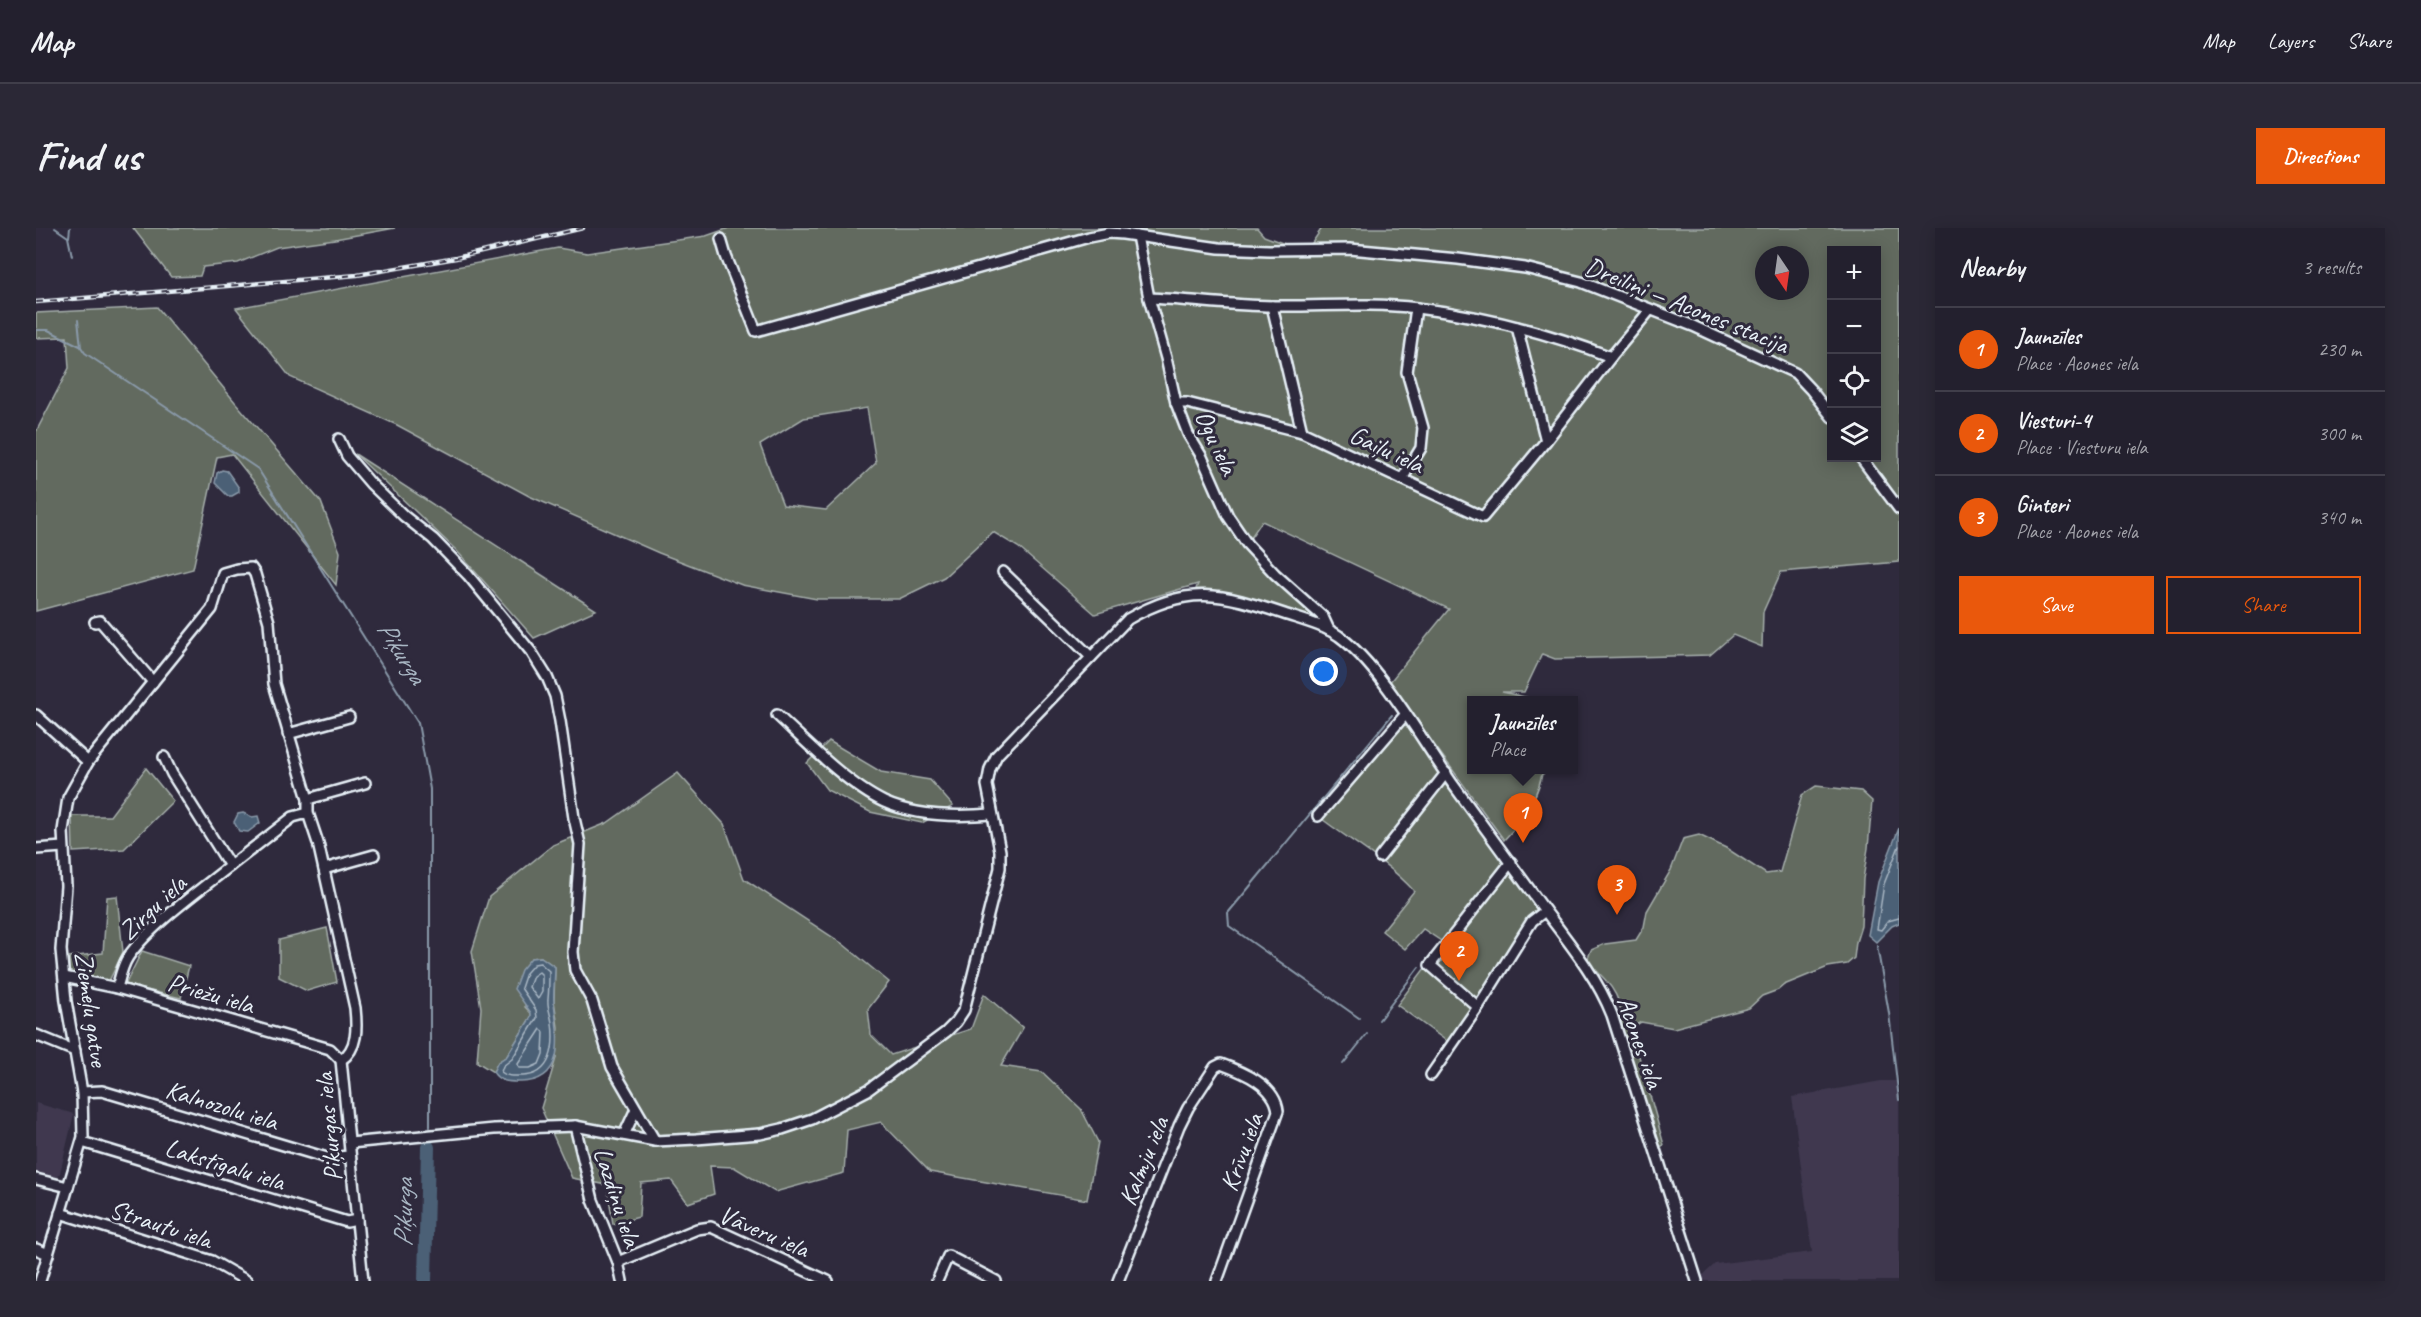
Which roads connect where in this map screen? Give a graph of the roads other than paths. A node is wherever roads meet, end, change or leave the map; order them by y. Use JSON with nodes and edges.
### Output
{"nodes":[{"id":1,"x":1137,"y":236,"type":"junction"},
{"id":2,"x":721,"y":239,"type":"dead end"},
{"id":3,"x":1149,"y":298,"type":"junction"},
{"id":4,"x":1272,"y":306,"type":"junction"},
{"id":5,"x":1416,"y":308,"type":"junction"},
{"id":6,"x":1650,"y":310,"type":"junction"},
{"id":7,"x":1517,"y":327,"type":"junction"},
{"id":8,"x":1611,"y":357,"type":"junction"},
{"id":9,"x":1176,"y":403,"type":"junction"},
{"id":10,"x":1827,"y":411,"type":"edge"},
{"id":11,"x":1302,"y":432,"type":"junction"},
{"id":12,"x":339,"y":440,"type":"dead end"},
{"id":13,"x":1546,"y":441,"type":"junction"},
{"id":14,"x":1864,"y":462,"type":"edge"},
{"id":15,"x":1402,"y":479,"type":"junction"},
{"id":16,"x":1899,"y":509,"type":"edge"},
{"id":17,"x":1004,"y":572,"type":"dead end"},
{"id":18,"x":223,"y":573,"type":"joint"},
{"id":19,"x":95,"y":622,"type":"dead end"},
{"id":20,"x":1329,"y":630,"type":"junction"},
{"id":21,"x":1091,"y":657,"type":"junction"},
{"id":22,"x":153,"y":682,"type":"junction"},
{"id":23,"x":36,"y":715,"type":"edge"},
{"id":24,"x":777,"y":715,"type":"dead end"},
{"id":25,"x":1405,"y":715,"type":"junction"},
{"id":26,"x":349,"y":717,"type":"dead end"},
{"id":27,"x":288,"y":734,"type":"junction"},
{"id":28,"x":164,"y":757,"type":"dead end"},
{"id":29,"x":88,"y":762,"type":"junction"},
{"id":30,"x":1446,"y":773,"type":"junction"},
{"id":31,"x":365,"y":783,"type":"dead end"},
{"id":32,"x":308,"y":799,"type":"junction"},
{"id":33,"x":308,"y":813,"type":"junction"},
{"id":34,"x":992,"y":814,"type":"junction"},
{"id":35,"x":1318,"y":816,"type":"dead end"},
{"id":36,"x":63,"y":847,"type":"junction"},
{"id":37,"x":36,"y":849,"type":"edge"},
{"id":38,"x":374,"y":855,"type":"dead end"},
{"id":39,"x":1380,"y":857,"type":"dead end"},
{"id":40,"x":1511,"y":862,"type":"junction"},
{"id":41,"x":230,"y":866,"type":"junction"},
{"id":42,"x":324,"y":868,"type":"junction"},
{"id":43,"x":1545,"y":910,"type":"junction"},
{"id":44,"x":64,"y":977,"type":"junction"},
{"id":45,"x":117,"y":988,"type":"junction"},
{"id":46,"x":1478,"y":1007,"type":"junction"},
{"id":47,"x":36,"y":1035,"type":"edge"},
{"id":48,"x":75,"y":1051,"type":"junction"},
{"id":49,"x":342,"y":1060,"type":"junction"},
{"id":50,"x":1221,"y":1064,"type":"joint"},
{"id":51,"x":1431,"y":1075,"type":"dead end"},
{"id":52,"x":82,"y":1092,"type":"junction"},
{"id":53,"x":636,"y":1109,"type":"junction"},
{"id":54,"x":575,"y":1126,"type":"junction"},
{"id":55,"x":624,"y":1136,"type":"junction"},
{"id":56,"x":655,"y":1141,"type":"junction"},
{"id":57,"x":82,"y":1142,"type":"junction"},
{"id":58,"x":350,"y":1143,"type":"junction"},
{"id":59,"x":349,"y":1156,"type":"junction"},
{"id":60,"x":36,"y":1179,"type":"edge"},
{"id":61,"x":68,"y":1187,"type":"junction"},
{"id":62,"x":60,"y":1213,"type":"junction"},
{"id":63,"x":357,"y":1220,"type":"junction"},
{"id":64,"x":36,"y":1249,"type":"edge"},
{"id":65,"x":48,"y":1254,"type":"junction"},
{"id":66,"x":618,"y":1262,"type":"junction"},
{"id":67,"x":40,"y":1281,"type":"edge"},
{"id":68,"x":247,"y":1281,"type":"edge"},
{"id":69,"x":363,"y":1281,"type":"edge"},
{"id":70,"x":622,"y":1281,"type":"edge"},
{"id":71,"x":828,"y":1281,"type":"edge"},
{"id":72,"x":937,"y":1281,"type":"edge"},
{"id":73,"x":996,"y":1281,"type":"edge"},
{"id":74,"x":1118,"y":1281,"type":"edge"},
{"id":75,"x":1217,"y":1281,"type":"edge"},
{"id":76,"x":1697,"y":1281,"type":"edge"}],
"edges":[{"from":1,"to":2,"type":"street","name":"Dreiliņi — Acones stacija"},
{"from":1,"to":3,"type":"street","name":"Ogu iela"},
{"from":1,"to":6,"type":"street","name":"Dreiliņi — Acones stacija"},
{"from":3,"to":4,"type":"street"},
{"from":3,"to":9,"type":"street","name":"Ogu iela"},
{"from":4,"to":5,"type":"street"},
{"from":4,"to":11,"type":"street"},
{"from":5,"to":7,"type":"street"},
{"from":5,"to":15,"type":"street"},
{"from":6,"to":8,"type":"street","name":"Gaiļu iela"},
{"from":6,"to":10,"type":"street","name":"Dreiliņi — Acones stacija"},
{"from":7,"to":8,"type":"street"},
{"from":7,"to":13,"type":"street"},
{"from":8,"to":13,"type":"street","name":"Gaiļu iela"},
{"from":9,"to":11,"type":"street","name":"Gaiļu iela"},
{"from":9,"to":20,"type":"street","name":"Ogu iela"},
{"from":11,"to":15,"type":"street","name":"Gaiļu iela"},
{"from":12,"to":53,"type":"street"},
{"from":13,"to":15,"type":"street","name":"Gaiļu iela"},
{"from":14,"to":16,"type":"street"},
{"from":17,"to":21,"type":"street"},
{"from":18,"to":22,"type":"street","name":"Ziemeļu gatve"},
{"from":18,"to":27,"type":"street","name":"Piķurgas iela"},
{"from":19,"to":22,"type":"street"},
{"from":20,"to":21,"type":"street"},
{"from":20,"to":25,"type":"street","name":"Acones iela"},
{"from":21,"to":34,"type":"street"},
{"from":22,"to":29,"type":"street","name":"Ziemeļu gatve"},
{"from":23,"to":29,"type":"street"},
{"from":24,"to":34,"type":"street"},
{"from":25,"to":30,"type":"street","name":"Acones iela"},
{"from":25,"to":35,"type":"street"},
{"from":26,"to":27,"type":"street"},
{"from":27,"to":32,"type":"street","name":"Piķurgas iela"},
{"from":28,"to":41,"type":"street"},
{"from":29,"to":36,"type":"street","name":"Ziemeļu gatve"},
{"from":30,"to":39,"type":"street"},
{"from":30,"to":40,"type":"street","name":"Acones iela"},
{"from":31,"to":32,"type":"street"},
{"from":32,"to":33,"type":"street","name":"Piķurgas iela"},
{"from":33,"to":41,"type":"street","name":"Zirgu iela"},
{"from":33,"to":42,"type":"street","name":"Piķurgas iela"},
{"from":34,"to":56,"type":"street"},
{"from":36,"to":37,"type":"street"},
{"from":36,"to":44,"type":"street","name":"Ziemeļu gatve"},
{"from":38,"to":42,"type":"street"},
{"from":40,"to":43,"type":"street","name":"Acones iela"},
{"from":40,"to":46,"type":"street"},
{"from":41,"to":45,"type":"street","name":"Zirgu iela"},
{"from":42,"to":49,"type":"street","name":"Piķurgas iela"},
{"from":43,"to":46,"type":"street"},
{"from":43,"to":76,"type":"street","name":"Acones iela"},
{"from":44,"to":45,"type":"street","name":"Priežu iela"},
{"from":44,"to":48,"type":"street","name":"Ziemeļu gatve"},
{"from":45,"to":49,"type":"street","name":"Priežu iela"},
{"from":46,"to":51,"type":"street"},
{"from":47,"to":48,"type":"street"},
{"from":48,"to":52,"type":"street","name":"Ziemeļu gatve"},
{"from":49,"to":58,"type":"street","name":"Piķurgas iela"},
{"from":50,"to":74,"type":"street","name":"Kalmju iela"},
{"from":50,"to":75,"type":"street","name":"Krīvu iela"},
{"from":52,"to":57,"type":"street","name":"Ziemeļu gatve"},
{"from":52,"to":59,"type":"street","name":"Kalnozolu iela"},
{"from":53,"to":55,"type":"street"},
{"from":53,"to":56,"type":"street"},
{"from":54,"to":55,"type":"street"},
{"from":54,"to":58,"type":"street"},
{"from":54,"to":66,"type":"street","name":"Lazdiņu iela"},
{"from":55,"to":56,"type":"street"},
{"from":57,"to":61,"type":"street","name":"Ziemeļu gatve"},
{"from":57,"to":63,"type":"street","name":"Lakstīgalu iela"},
{"from":58,"to":59,"type":"street","name":"Piķurgas iela"},
{"from":59,"to":63,"type":"street","name":"Piķurgas iela"},
{"from":60,"to":61,"type":"street"},
{"from":61,"to":62,"type":"street","name":"Ziemeļu gatve"},
{"from":62,"to":65,"type":"street","name":"Ziemeļu gatve"},
{"from":62,"to":68,"type":"street","name":"Strautu iela"},
{"from":63,"to":69,"type":"street","name":"Piķurgas iela"},
{"from":64,"to":65,"type":"street"},
{"from":65,"to":67,"type":"street","name":"Ziemeļu gatve"},
{"from":66,"to":70,"type":"street","name":"Lazdiņu iela"},
{"from":66,"to":71,"type":"street","name":"Vāveru iela"},
{"from":72,"to":73,"type":"street"}]}
